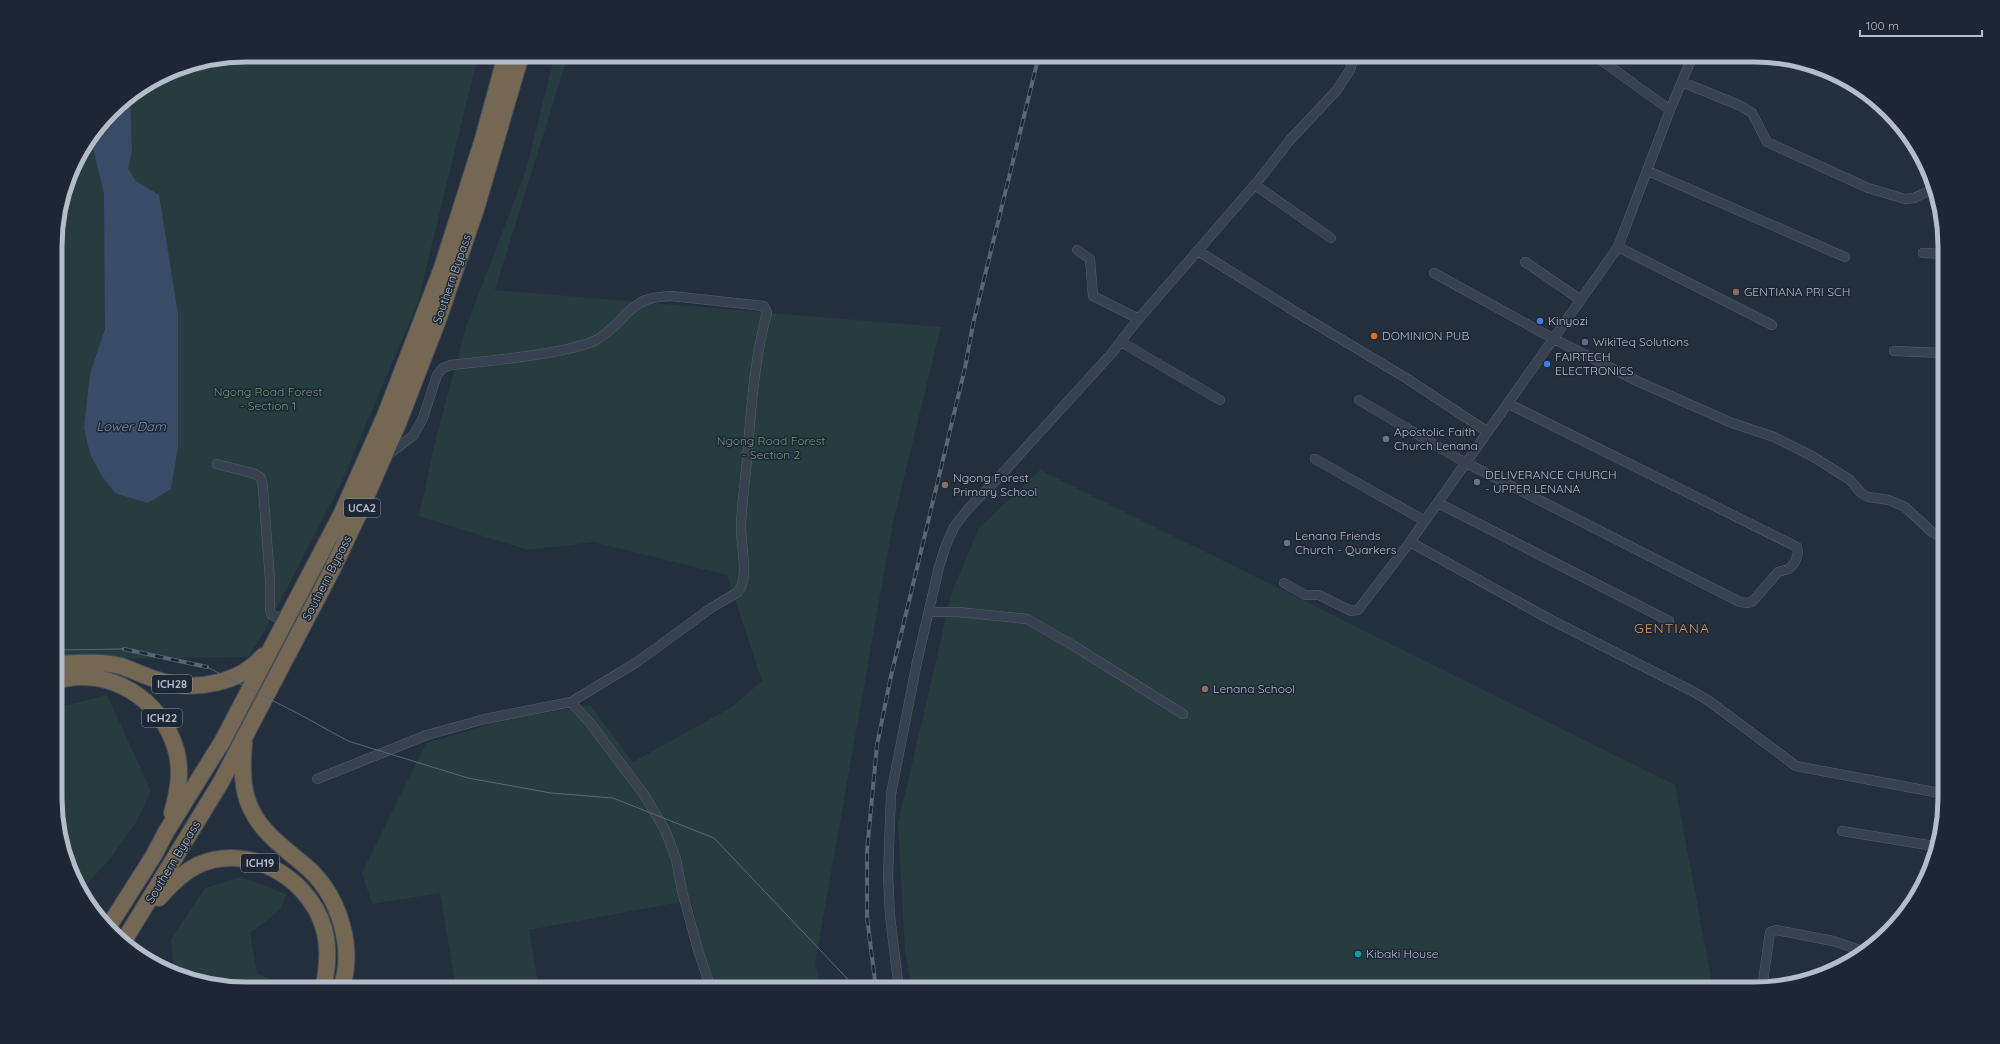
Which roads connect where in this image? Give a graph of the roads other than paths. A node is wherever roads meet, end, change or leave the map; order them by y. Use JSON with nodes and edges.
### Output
{"nodes":[{"id":1,"x":504,"y":62,"type":"edge"},
{"id":2,"x":519,"y":62,"type":"edge"},
{"id":3,"x":1352,"y":62,"type":"edge"},
{"id":4,"x":1604,"y":62,"type":"edge"},
{"id":5,"x":1690,"y":62,"type":"edge"},
{"id":6,"x":1682,"y":82,"type":"junction"},
{"id":7,"x":1670,"y":110,"type":"junction"},
{"id":8,"x":1648,"y":171,"type":"junction"},
{"id":9,"x":1255,"y":185,"type":"junction"},
{"id":10,"x":1929,"y":191,"type":"edge"},
{"id":11,"x":1331,"y":238,"type":"dead end"},
{"id":12,"x":1618,"y":247,"type":"junction"},
{"id":13,"x":1077,"y":250,"type":"dead end"},
{"id":14,"x":1198,"y":251,"type":"junction"},
{"id":15,"x":1923,"y":253,"type":"dead end"},
{"id":16,"x":1938,"y":254,"type":"edge"},
{"id":17,"x":1845,"y":257,"type":"dead end"},
{"id":18,"x":1525,"y":262,"type":"dead end"},
{"id":19,"x":1434,"y":273,"type":"dead end"},
{"id":20,"x":1581,"y":300,"type":"junction"},
{"id":21,"x":1139,"y":319,"type":"junction"},
{"id":22,"x":1772,"y":325,"type":"dead end"},
{"id":23,"x":1554,"y":339,"type":"junction"},
{"id":24,"x":1121,"y":342,"type":"junction"},
{"id":25,"x":1894,"y":351,"type":"dead end"},
{"id":26,"x":1938,"y":353,"type":"edge"},
{"id":27,"x":1220,"y":400,"type":"dead end"},
{"id":28,"x":1359,"y":400,"type":"dead end"},
{"id":29,"x":1509,"y":404,"type":"junction"},
{"id":30,"x":1488,"y":432,"type":"junction"},
{"id":31,"x":383,"y":458,"type":"junction"},
{"id":32,"x":1315,"y":460,"type":"dead end"},
{"id":33,"x":1466,"y":463,"type":"junction"},
{"id":34,"x":217,"y":464,"type":"dead end"},
{"id":35,"x":1438,"y":503,"type":"junction"},
{"id":36,"x":1425,"y":521,"type":"junction"},
{"id":37,"x":1938,"y":536,"type":"edge"},
{"id":38,"x":1410,"y":542,"type":"junction"},
{"id":39,"x":1284,"y":583,"type":"dead end"},
{"id":40,"x":929,"y":612,"type":"junction"},
{"id":41,"x":290,"y":615,"type":"junction"},
{"id":42,"x":1669,"y":621,"type":"dead end"},
{"id":43,"x":276,"y":641,"type":"junction"},
{"id":44,"x":62,"y":664,"type":"edge"},
{"id":45,"x":62,"y":680,"type":"edge"},
{"id":46,"x":572,"y":702,"type":"junction"},
{"id":47,"x":1183,"y":714,"type":"dead end"},
{"id":48,"x":244,"y":737,"type":"junction"},
{"id":49,"x":317,"y":779,"type":"dead end"},
{"id":50,"x":1938,"y":793,"type":"edge"},
{"id":51,"x":1842,"y":831,"type":"dead end"},
{"id":52,"x":166,"y":832,"type":"junction"},
{"id":53,"x":1932,"y":846,"type":"edge"},
{"id":54,"x":112,"y":921,"type":"edge"},
{"id":55,"x":128,"y":935,"type":"edge"},
{"id":56,"x":1858,"y":949,"type":"edge"},
{"id":57,"x":324,"y":982,"type":"edge"},
{"id":58,"x":342,"y":982,"type":"edge"},
{"id":59,"x":709,"y":982,"type":"edge"},
{"id":60,"x":898,"y":982,"type":"edge"},
{"id":61,"x":1763,"y":982,"type":"edge"}],
"edges":[{"from":1,"to":41,"type":"highway","name":"Southern Bypass","number":"UCA2"},
{"from":2,"to":31,"type":"highway","name":"Southern Bypass","number":"UCA2"},
{"from":3,"to":9,"type":"street"},
{"from":4,"to":7,"type":"street"},
{"from":5,"to":6,"type":"street"},
{"from":6,"to":7,"type":"street"},
{"from":6,"to":10,"type":"street"},
{"from":7,"to":8,"type":"street"},
{"from":8,"to":12,"type":"street"},
{"from":8,"to":17,"type":"street"},
{"from":9,"to":11,"type":"street"},
{"from":9,"to":14,"type":"street"},
{"from":12,"to":20,"type":"street"},
{"from":12,"to":22,"type":"street"},
{"from":13,"to":21,"type":"street"},
{"from":14,"to":21,"type":"street"},
{"from":14,"to":30,"type":"street"},
{"from":15,"to":16,"type":"street"},
{"from":18,"to":20,"type":"street"},
{"from":19,"to":23,"type":"street"},
{"from":20,"to":23,"type":"street"},
{"from":21,"to":24,"type":"street"},
{"from":23,"to":29,"type":"street"},
{"from":23,"to":37,"type":"street"},
{"from":24,"to":27,"type":"street"},
{"from":24,"to":40,"type":"street"},
{"from":25,"to":26,"type":"street"},
{"from":28,"to":33,"type":"street"},
{"from":29,"to":30,"type":"street"},
{"from":29,"to":33,"type":"street"},
{"from":30,"to":33,"type":"street"},
{"from":31,"to":46,"type":"street"},
{"from":31,"to":48,"type":"highway","name":"Southern Bypass","number":"UCA2"},
{"from":32,"to":36,"type":"street"},
{"from":33,"to":35,"type":"street"},
{"from":34,"to":41,"type":"street"},
{"from":35,"to":36,"type":"street"},
{"from":35,"to":42,"type":"street"},
{"from":36,"to":38,"type":"street"},
{"from":38,"to":39,"type":"street"},
{"from":38,"to":50,"type":"street"},
{"from":40,"to":47,"type":"street"},
{"from":40,"to":60,"type":"street"},
{"from":41,"to":43,"type":"highway","name":"Southern Bypass","number":"UCA2"},
{"from":43,"to":44,"type":"highway","number":"ICH28"},
{"from":43,"to":52,"type":"highway","name":"Southern Bypass","number":"UCA2"},
{"from":45,"to":52,"type":"highway","number":"ICH22"},
{"from":46,"to":49,"type":"street"},
{"from":46,"to":59,"type":"street"},
{"from":48,"to":55,"type":"highway","name":"Southern Bypass","number":"UCA2"},
{"from":48,"to":58,"type":"highway"},
{"from":51,"to":53,"type":"street"},
{"from":52,"to":54,"type":"highway","name":"Southern Bypass","number":"UCA2"},
{"from":55,"to":57,"type":"highway","number":"ICH19"},
{"from":56,"to":61,"type":"street"}]}
